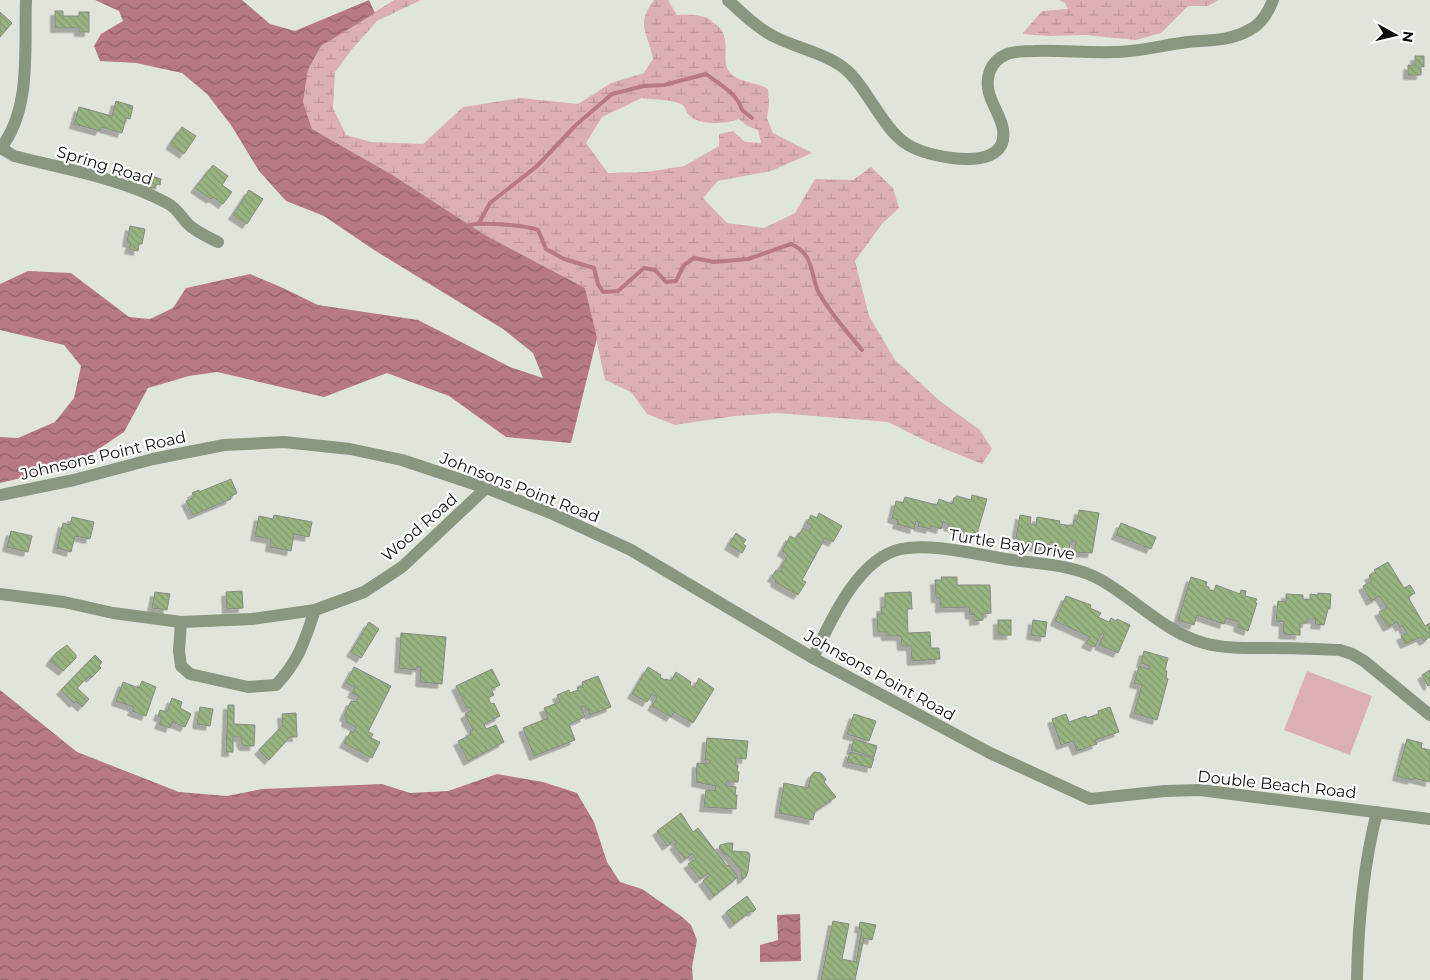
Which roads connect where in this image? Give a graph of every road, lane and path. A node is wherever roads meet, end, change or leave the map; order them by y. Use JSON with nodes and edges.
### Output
{"nodes":[{"id":1,"x":26,"y":0,"type":"edge"},
{"id":2,"x":728,"y":0,"type":"edge"},
{"id":3,"x":1273,"y":0,"type":"edge"},
{"id":4,"x":1,"y":148,"type":"edge"},
{"id":5,"x":218,"y":242,"type":"dead end"},
{"id":6,"x":486,"y":488,"type":"junction"},
{"id":7,"x":0,"y":495,"type":"edge"},
{"id":8,"x":0,"y":594,"type":"edge"},
{"id":9,"x":315,"y":610,"type":"junction"},
{"id":10,"x":181,"y":622,"type":"junction"},
{"id":11,"x":813,"y":658,"type":"junction"},
{"id":12,"x":1430,"y":716,"type":"edge"},
{"id":13,"x":1090,"y":799,"type":"joint"},
{"id":14,"x":1377,"y":812,"type":"junction"},
{"id":15,"x":1430,"y":818,"type":"edge"},
{"id":16,"x":1357,"y":980,"type":"edge"}],
"edges":[{"from":1,"to":4,"type":"street","name":"Spring Road"},
{"from":2,"to":3,"type":"street"},
{"from":4,"to":5,"type":"street","name":"Spring Road"},
{"from":6,"to":7,"type":"street","name":"Johnsons Point Road"},
{"from":6,"to":9,"type":"street","name":"Wood Road"},
{"from":6,"to":11,"type":"street","name":"Johnsons Point Road"},
{"from":8,"to":10,"type":"street","name":"Wood Road"},
{"from":9,"to":10,"type":"street","name":"Wood Road"},
{"from":9,"to":10,"type":"street"},
{"from":11,"to":12,"type":"street","name":"Turtle Bay Drive"},
{"from":11,"to":13,"type":"street","name":"Johnsons Point Road"},
{"from":13,"to":14,"type":"street","name":"Double Beach Road"},
{"from":14,"to":15,"type":"street","name":"Double Beach Road"},
{"from":14,"to":16,"type":"street"}]}
